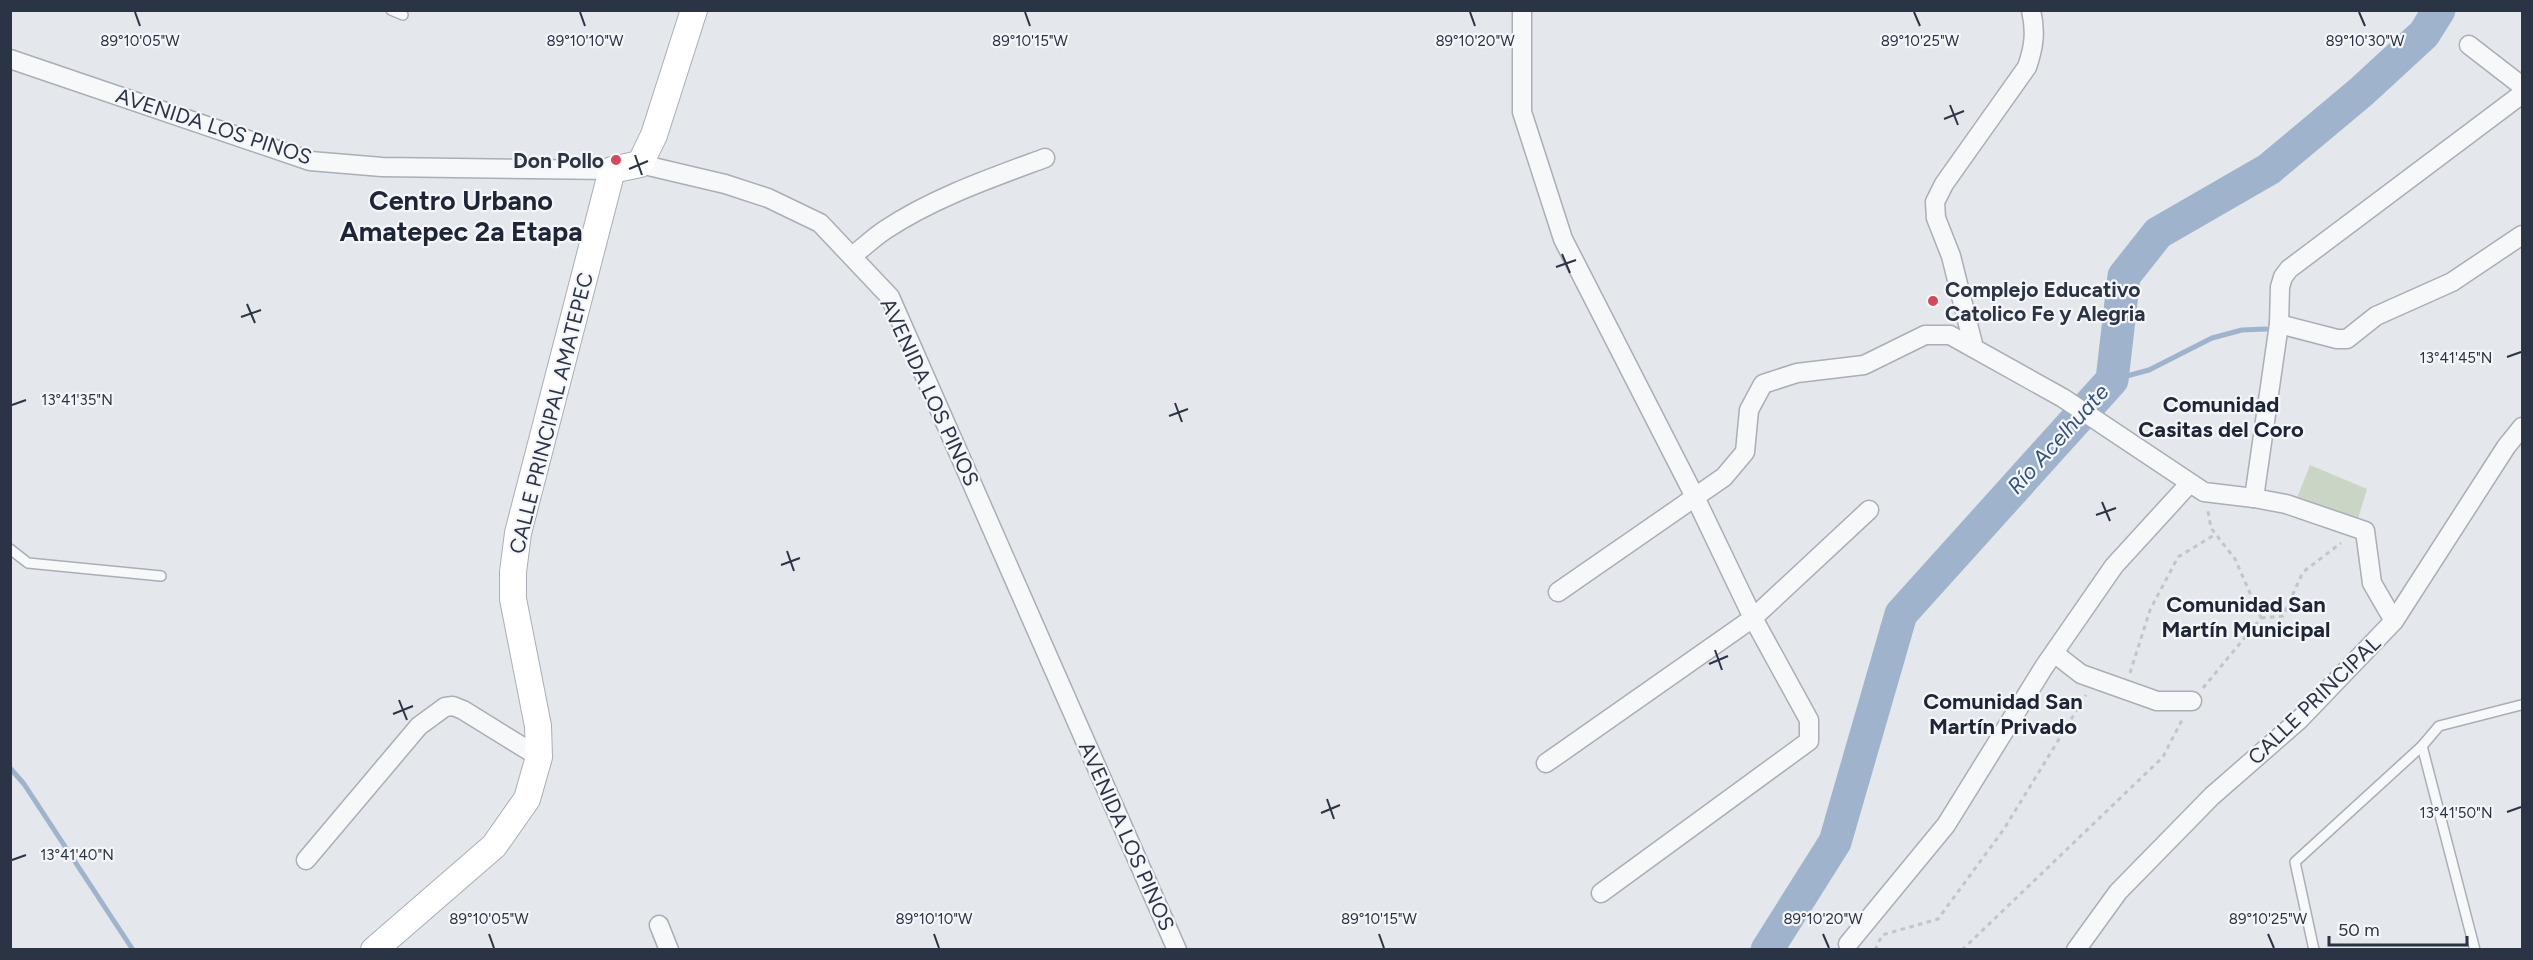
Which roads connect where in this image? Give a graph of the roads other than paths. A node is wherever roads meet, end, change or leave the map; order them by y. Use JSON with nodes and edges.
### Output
{"nodes":[{"id":1,"x":391,"y":10,"type":"edge"},
{"id":2,"x":694,"y":10,"type":"edge"},
{"id":3,"x":1522,"y":10,"type":"edge"},
{"id":4,"x":2031,"y":10,"type":"edge"},
{"id":5,"x":403,"y":15,"type":"dead end"},
{"id":6,"x":2469,"y":45,"type":"dead end"},
{"id":7,"x":10,"y":59,"type":"edge"},
{"id":8,"x":2523,"y":86,"type":"edge"},
{"id":9,"x":2523,"y":94,"type":"edge"},
{"id":10,"x":1045,"y":158,"type":"dead end"},
{"id":11,"x":640,"y":164,"type":"junction"},
{"id":12,"x":612,"y":170,"type":"junction"},
{"id":13,"x":2523,"y":235,"type":"edge"},
{"id":14,"x":852,"y":256,"type":"junction"},
{"id":15,"x":2279,"y":324,"type":"junction"},
{"id":16,"x":1974,"y":348,"type":"junction"},
{"id":17,"x":2523,"y":427,"type":"edge"},
{"id":18,"x":2197,"y":488,"type":"junction"},
{"id":19,"x":1695,"y":497,"type":"junction"},
{"id":20,"x":2254,"y":498,"type":"junction"},
{"id":21,"x":1869,"y":510,"type":"dead end"},
{"id":22,"x":10,"y":549,"type":"edge"},
{"id":23,"x":161,"y":576,"type":"dead end"},
{"id":24,"x":1558,"y":592,"type":"dead end"},
{"id":25,"x":1753,"y":618,"type":"junction"},
{"id":26,"x":2394,"y":621,"type":"junction"},
{"id":27,"x":2054,"y":653,"type":"junction"},
{"id":28,"x":2192,"y":701,"type":"road end"},
{"id":29,"x":2521,"y":705,"type":"dead end"},
{"id":30,"x":2422,"y":746,"type":"junction"},
{"id":31,"x":539,"y":757,"type":"junction"},
{"id":32,"x":1546,"y":763,"type":"dead end"},
{"id":33,"x":306,"y":860,"type":"dead end"},
{"id":34,"x":1601,"y":893,"type":"dead end"},
{"id":35,"x":659,"y":925,"type":"dead end"},
{"id":36,"x":1848,"y":944,"type":"dead end"},
{"id":37,"x":374,"y":950,"type":"edge"},
{"id":38,"x":669,"y":950,"type":"edge"},
{"id":39,"x":1177,"y":950,"type":"edge"},
{"id":40,"x":2076,"y":950,"type":"edge"},
{"id":41,"x":2313,"y":950,"type":"edge"},
{"id":42,"x":2475,"y":950,"type":"edge"}],
"edges":[{"from":1,"to":5,"type":"lane"},
{"from":2,"to":11,"type":"street"},
{"from":3,"to":19,"type":"street"},
{"from":4,"to":16,"type":"street"},
{"from":6,"to":8,"type":"street"},
{"from":7,"to":12,"type":"street","name":"AVENIDA LOS PINOS"},
{"from":9,"to":15,"type":"street"},
{"from":10,"to":14,"type":"street"},
{"from":11,"to":12,"type":"street","name":"AVENIDA LOS PINOS"},
{"from":11,"to":14,"type":"street","name":"AVENIDA LOS PINOS"},
{"from":12,"to":31,"type":"street","name":"CALLE PRINCIPAL AMATEPEC"},
{"from":13,"to":15,"type":"street"},
{"from":14,"to":39,"type":"street","name":"AVENIDA LOS PINOS"},
{"from":15,"to":20,"type":"street"},
{"from":16,"to":18,"type":"street"},
{"from":16,"to":19,"type":"street"},
{"from":17,"to":26,"type":"street","name":"CALLE PRINCIPAL"},
{"from":18,"to":20,"type":"street"},
{"from":18,"to":27,"type":"street"},
{"from":19,"to":24,"type":"street"},
{"from":19,"to":25,"type":"street"},
{"from":20,"to":26,"type":"street"},
{"from":21,"to":25,"type":"street"},
{"from":22,"to":23,"type":"lane"},
{"from":25,"to":32,"type":"street"},
{"from":25,"to":34,"type":"street"},
{"from":26,"to":40,"type":"street","name":"CALLE PRINCIPAL"},
{"from":27,"to":28,"type":"street"},
{"from":27,"to":36,"type":"street"},
{"from":29,"to":30,"type":"lane"},
{"from":30,"to":41,"type":"lane"},
{"from":30,"to":42,"type":"lane"},
{"from":31,"to":33,"type":"street"},
{"from":31,"to":37,"type":"street","name":"CALLE PRINCIPAL AMATEPEC"},
{"from":35,"to":38,"type":"street"}]}
